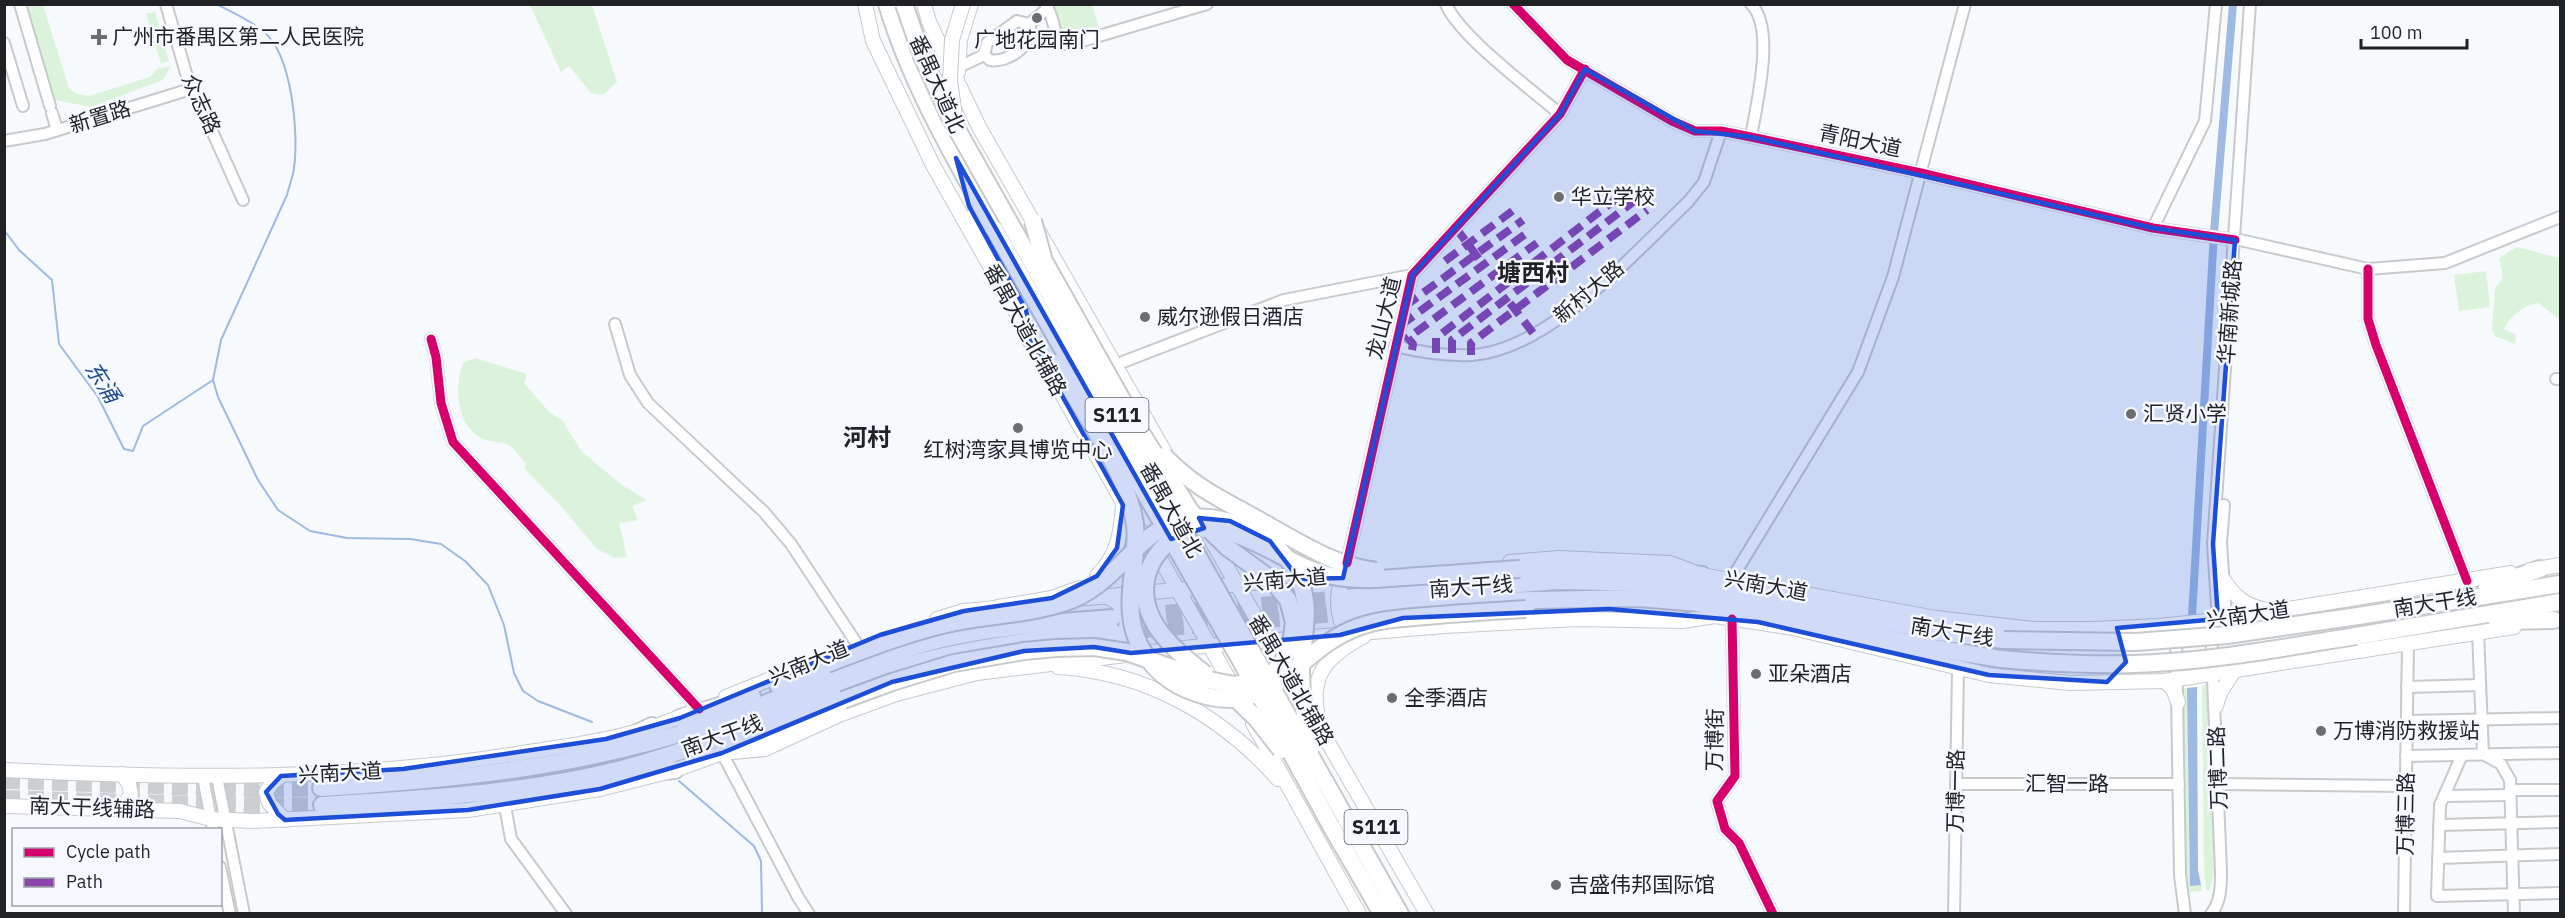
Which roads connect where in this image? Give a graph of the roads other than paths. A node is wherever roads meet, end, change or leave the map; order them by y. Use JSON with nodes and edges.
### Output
{"nodes":[{"id":1,"x":20,"y":4,"type":"edge"},
{"id":2,"x":166,"y":4,"type":"edge"},
{"id":3,"x":857,"y":4,"type":"edge"},
{"id":4,"x":865,"y":4,"type":"edge"},
{"id":5,"x":886,"y":4,"type":"edge"},
{"id":6,"x":904,"y":4,"type":"edge"},
{"id":7,"x":924,"y":4,"type":"edge"},
{"id":8,"x":963,"y":4,"type":"edge"},
{"id":9,"x":971,"y":4,"type":"edge"},
{"id":10,"x":1207,"y":4,"type":"edge"},
{"id":11,"x":1446,"y":4,"type":"edge"},
{"id":12,"x":1513,"y":4,"type":"edge"},
{"id":13,"x":1751,"y":4,"type":"edge"},
{"id":14,"x":1965,"y":4,"type":"edge"},
{"id":15,"x":2216,"y":4,"type":"edge"},
{"id":16,"x":2250,"y":4,"type":"edge"},
{"id":17,"x":2256,"y":4,"type":"edge"},
{"id":18,"x":1047,"y":6,"type":"edge"},
{"id":19,"x":1029,"y":24,"type":"junction"},
{"id":20,"x":873,"y":40,"type":"junction"},
{"id":21,"x":4,"y":43,"type":"edge"},
{"id":22,"x":984,"y":55,"type":"junction"},
{"id":23,"x":957,"y":68,"type":"junction"},
{"id":24,"x":1585,"y":69,"type":"junction"},
{"id":25,"x":960,"y":86,"type":"junction"},
{"id":26,"x":194,"y":88,"type":"junction"},
{"id":27,"x":23,"y":106,"type":"dead end"},
{"id":28,"x":1560,"y":114,"type":"junction"},
{"id":29,"x":57,"y":130,"type":"junction"},
{"id":30,"x":957,"y":130,"type":"junction"},
{"id":31,"x":1721,"y":131,"type":"junction"},
{"id":32,"x":1751,"y":137,"type":"junction"},
{"id":33,"x":4,"y":141,"type":"edge"},
{"id":34,"x":2244,"y":143,"type":"junction"},
{"id":35,"x":956,"y":158,"type":"junction"},
{"id":36,"x":1921,"y":173,"type":"junction"},
{"id":37,"x":243,"y":200,"type":"dead end"},
{"id":38,"x":2560,"y":217,"type":"edge"},
{"id":39,"x":1033,"y":221,"type":"junction"},
{"id":40,"x":2153,"y":228,"type":"junction"},
{"id":41,"x":2234,"y":240,"type":"junction"},
{"id":42,"x":2368,"y":269,"type":"junction"},
{"id":43,"x":1412,"y":275,"type":"junction"},
{"id":44,"x":1026,"y":310,"type":"junction"},
{"id":45,"x":615,"y":324,"type":"dead end"},
{"id":46,"x":431,"y":339,"type":"dead end"},
{"id":47,"x":1031,"y":340,"type":"junction"},
{"id":48,"x":1395,"y":346,"type":"junction"},
{"id":49,"x":1115,"y":365,"type":"junction"},
{"id":50,"x":1136,"y":423,"type":"junction"},
{"id":51,"x":1161,"y":442,"type":"junction"},
{"id":52,"x":1123,"y":505,"type":"junction"},
{"id":53,"x":2560,"y":565,"type":"edge"},
{"id":54,"x":2540,"y":568,"type":"junction"},
{"id":55,"x":1346,"y":569,"type":"junction"},
{"id":56,"x":1458,"y":574,"type":"junction"},
{"id":57,"x":1702,"y":575,"type":"junction"},
{"id":58,"x":2223,"y":579,"type":"junction"},
{"id":59,"x":1731,"y":580,"type":"junction"},
{"id":60,"x":2467,"y":581,"type":"junction"},
{"id":61,"x":2560,"y":584,"type":"edge"},
{"id":62,"x":1236,"y":585,"type":"junction"},
{"id":63,"x":1178,"y":590,"type":"junction"},
{"id":64,"x":1104,"y":596,"type":"junction"},
{"id":65,"x":1836,"y":599,"type":"junction"},
{"id":66,"x":2444,"y":601,"type":"junction"},
{"id":67,"x":2560,"y":602,"type":"edge"},
{"id":68,"x":964,"y":611,"type":"junction"},
{"id":69,"x":2275,"y":611,"type":"junction"},
{"id":70,"x":2256,"y":614,"type":"junction"},
{"id":71,"x":1715,"y":616,"type":"junction"},
{"id":72,"x":1732,"y":619,"type":"junction"},
{"id":73,"x":2218,"y":620,"type":"junction"},
{"id":74,"x":2557,"y":620,"type":"edge"},
{"id":75,"x":2445,"y":621,"type":"junction"},
{"id":76,"x":1890,"y":622,"type":"junction"},
{"id":77,"x":2175,"y":624,"type":"junction"},
{"id":78,"x":1836,"y":626,"type":"junction"},
{"id":79,"x":1793,"y":628,"type":"junction"},
{"id":80,"x":2108,"y":628,"type":"junction"},
{"id":81,"x":1371,"y":632,"type":"junction"},
{"id":82,"x":2478,"y":632,"type":"junction"},
{"id":83,"x":1347,"y":635,"type":"junction"},
{"id":84,"x":1268,"y":641,"type":"junction"},
{"id":85,"x":2408,"y":643,"type":"junction"},
{"id":86,"x":857,"y":644,"type":"junction"},
{"id":87,"x":1209,"y":645,"type":"junction"},
{"id":88,"x":1109,"y":656,"type":"junction"},
{"id":89,"x":1026,"y":665,"type":"junction"},
{"id":90,"x":2267,"y":665,"type":"junction"},
{"id":91,"x":1958,"y":669,"type":"junction"},
{"id":92,"x":2234,"y":671,"type":"junction"},
{"id":93,"x":2214,"y":674,"type":"junction"},
{"id":94,"x":2171,"y":680,"type":"junction"},
{"id":95,"x":2107,"y":682,"type":"junction"},
{"id":96,"x":2480,"y":685,"type":"junction"},
{"id":97,"x":2408,"y":687,"type":"junction"},
{"id":98,"x":2178,"y":702,"type":"joint"},
{"id":99,"x":2216,"y":706,"type":"junction"},
{"id":100,"x":699,"y":709,"type":"junction"},
{"id":101,"x":680,"y":718,"type":"junction"},
{"id":102,"x":2560,"y":718,"type":"edge"},
{"id":103,"x":2482,"y":720,"type":"junction"},
{"id":104,"x":2407,"y":721,"type":"junction"},
{"id":105,"x":652,"y":726,"type":"junction"},
{"id":106,"x":1325,"y":740,"type":"junction"},
{"id":107,"x":722,"y":753,"type":"junction"},
{"id":108,"x":2560,"y":753,"type":"edge"},
{"id":109,"x":2483,"y":754,"type":"junction"},
{"id":110,"x":2462,"y":755,"type":"junction"},
{"id":111,"x":587,"y":756,"type":"junction"},
{"id":112,"x":2406,"y":756,"type":"junction"},
{"id":113,"x":4,"y":770,"type":"edge"},
{"id":114,"x":675,"y":770,"type":"junction"},
{"id":115,"x":1321,"y":772,"type":"junction"},
{"id":116,"x":122,"y":774,"type":"junction"},
{"id":117,"x":167,"y":775,"type":"joint"},
{"id":118,"x":281,"y":776,"type":"junction"},
{"id":119,"x":589,"y":776,"type":"junction"},
{"id":120,"x":210,"y":777,"type":"junction"},
{"id":121,"x":1308,"y":784,"type":"junction"},
{"id":122,"x":1956,"y":784,"type":"junction"},
{"id":123,"x":2179,"y":784,"type":"junction"},
{"id":124,"x":2218,"y":784,"type":"junction"},
{"id":125,"x":2406,"y":786,"type":"junction"},
{"id":126,"x":321,"y":788,"type":"tunnel mouth"},
{"id":127,"x":2560,"y":790,"type":"edge"},
{"id":128,"x":2510,"y":793,"type":"junction"},
{"id":129,"x":2444,"y":796,"type":"junction"},
{"id":130,"x":1296,"y":800,"type":"junction"},
{"id":131,"x":322,"y":805,"type":"tunnel mouth"},
{"id":132,"x":4,"y":806,"type":"edge"},
{"id":133,"x":505,"y":806,"type":"junction"},
{"id":134,"x":120,"y":810,"type":"junction"},
{"id":135,"x":180,"y":811,"type":"joint"},
{"id":136,"x":285,"y":819,"type":"junction"},
{"id":137,"x":226,"y":820,"type":"junction"},
{"id":138,"x":1338,"y":821,"type":"junction"},
{"id":139,"x":2560,"y":822,"type":"edge"},
{"id":140,"x":2511,"y":823,"type":"junction"},
{"id":141,"x":212,"y":824,"type":"edge"},
{"id":142,"x":2439,"y":825,"type":"junction"},
{"id":143,"x":2560,"y":854,"type":"edge"},
{"id":144,"x":2512,"y":855,"type":"junction"},
{"id":145,"x":2438,"y":858,"type":"junction"},
{"id":146,"x":222,"y":876,"type":"edge"},
{"id":147,"x":2560,"y":893,"type":"edge"},
{"id":148,"x":2514,"y":894,"type":"junction"},
{"id":149,"x":230,"y":914,"type":"edge"},
{"id":150,"x":244,"y":914,"type":"edge"},
{"id":151,"x":566,"y":914,"type":"edge"},
{"id":152,"x":809,"y":914,"type":"edge"},
{"id":153,"x":1359,"y":914,"type":"edge"},
{"id":154,"x":1382,"y":914,"type":"edge"},
{"id":155,"x":1400,"y":914,"type":"edge"},
{"id":156,"x":1427,"y":914,"type":"edge"},
{"id":157,"x":1773,"y":914,"type":"edge"},
{"id":158,"x":1954,"y":914,"type":"edge"},
{"id":159,"x":2185,"y":914,"type":"edge"},
{"id":160,"x":2211,"y":914,"type":"edge"},
{"id":161,"x":2404,"y":914,"type":"edge"},
{"id":162,"x":2514,"y":914,"type":"edge"}],
"edges":[{"from":1,"to":29,"type":"street"},
{"from":2,"to":26,"type":"street","name":"众志路"},
{"from":3,"to":20,"type":"main road"},
{"from":4,"to":20,"type":"main road","name":"番禺大道北辅路"},
{"from":5,"to":35,"type":"highway","name":"番禺大道北","number":"S111"},
{"from":6,"to":30,"type":"highway","name":"番禺大道北","number":"S111","bridge":true},
{"from":7,"to":25,"type":"main road"},
{"from":8,"to":30,"type":"main road","bridge":true},
{"from":9,"to":23,"type":"main road"},
{"from":10,"to":18,"type":"street"},
{"from":11,"to":28,"type":"street"},
{"from":12,"to":24,"type":"street","name":"青阳大道"},
{"from":13,"to":32,"type":"street"},
{"from":14,"to":36,"type":"street"},
{"from":15,"to":40,"type":"street"},
{"from":16,"to":34,"type":"street","name":"华南新城路"},
{"from":17,"to":34,"type":"street","name":"华南新城路"},
{"from":18,"to":19,"type":"street"},
{"from":19,"to":22,"type":"street"},
{"from":19,"to":22,"type":"street"},
{"from":20,"to":47,"type":"main road","name":"番禺大道北辅路"},
{"from":21,"to":27,"type":"street"},
{"from":22,"to":23,"type":"street"},
{"from":23,"to":25,"type":"main road"},
{"from":24,"to":28,"type":"street","name":"龙山大道"},
{"from":24,"to":31,"type":"street","name":"青阳大道"},
{"from":25,"to":39,"type":"main road"},
{"from":26,"to":29,"type":"street","name":"新置路"},
{"from":26,"to":37,"type":"street","name":"众志路"},
{"from":28,"to":43,"type":"street","name":"龙山大道"},
{"from":29,"to":33,"type":"street","name":"新置路"},
{"from":30,"to":115,"type":"highway","name":"番禺大道北","number":"S111","bridge":true},
{"from":31,"to":32,"type":"street","name":"青阳大道"},
{"from":31,"to":48,"type":"street","name":"新村大路"},
{"from":32,"to":36,"type":"street","name":"青阳大道"},
{"from":34,"to":41,"type":"street","name":"华南新城路"},
{"from":35,"to":44,"type":"highway"},
{"from":35,"to":121,"type":"highway","name":"番禺大道北","number":"S111","bridge":true},
{"from":36,"to":40,"type":"street","name":"青阳大道"},
{"from":36,"to":59,"type":"street"},
{"from":38,"to":42,"type":"street","name":"青阳大道"},
{"from":39,"to":49,"type":"main road"},
{"from":39,"to":50,"type":"highway","bridge":true},
{"from":40,"to":41,"type":"street","name":"青阳大道"},
{"from":41,"to":42,"type":"street","name":"青阳大道"},
{"from":41,"to":58,"type":"street","name":"华南新城路"},
{"from":41,"to":73,"type":"street","name":"华南新城路"},
{"from":42,"to":60,"type":"street"},
{"from":43,"to":48,"type":"street","name":"龙山大道"},
{"from":43,"to":49,"type":"street"},
{"from":44,"to":47,"type":"highway"},
{"from":44,"to":71,"type":"highway","bridge":true},
{"from":45,"to":86,"type":"street"},
{"from":46,"to":100,"type":"street"},
{"from":47,"to":52,"type":"main road","name":"番禺大道北辅路"},
{"from":48,"to":55,"type":"street","name":"龙山大道"},
{"from":49,"to":51,"type":"main road"},
{"from":50,"to":56,"type":"highway","bridge":true},
{"from":50,"to":107,"type":"highway","bridge":true},
{"from":51,"to":55,"type":"main road"},
{"from":51,"to":62,"type":"main road","name":"番禺大道北铺路"},
{"from":52,"to":63,"type":"main road","name":"番禺大道北辅路"},
{"from":52,"to":68,"type":"main road"},
{"from":53,"to":54,"type":"main road","name":"兴南大道"},
{"from":54,"to":60,"type":"main road","name":"兴南大道"},
{"from":54,"to":66,"type":"highway"},
{"from":55,"to":57,"type":"main road","name":"兴南大道"},
{"from":55,"to":62,"type":"main road","name":"兴南大道"},
{"from":55,"to":83,"type":"main road"},
{"from":56,"to":57,"type":"highway","bridge":true},
{"from":56,"to":121,"type":"highway","bridge":true},
{"from":57,"to":59,"type":"main road","name":"兴南大道"},
{"from":58,"to":69,"type":"main road"},
{"from":58,"to":73,"type":"street","name":"华南新城路"},
{"from":59,"to":65,"type":"main road","name":"兴南大道"},
{"from":60,"to":69,"type":"main road","name":"兴南大道"},
{"from":61,"to":66,"type":"highway","name":"南大干线"},
{"from":62,"to":63,"type":"main road","name":"兴南大道"},
{"from":62,"to":84,"type":"main road","name":"番禺大道北铺路"},
{"from":63,"to":64,"type":"main road","name":"兴南大道"},
{"from":63,"to":87,"type":"main road","name":"番禺大道北辅路"},
{"from":64,"to":68,"type":"main road","name":"兴南大道"},
{"from":64,"to":88,"type":"main road"},
{"from":65,"to":76,"type":"highway"},
{"from":65,"to":80,"type":"main road","name":"兴南大道"},
{"from":66,"to":76,"type":"highway","name":"南大干线","bridge":true},
{"from":67,"to":75,"type":"highway","name":"南大干线"},
{"from":68,"to":86,"type":"main road","name":"兴南大道"},
{"from":69,"to":70,"type":"main road","name":"兴南大道"},
{"from":70,"to":73,"type":"main road","name":"兴南大道"},
{"from":70,"to":90,"type":"main road"},
{"from":71,"to":72,"type":"main road","name":"兴南大道"},
{"from":71,"to":81,"type":"main road","name":"兴南大道"},
{"from":72,"to":79,"type":"main road","name":"兴南大道"},
{"from":72,"to":157,"type":"street","name":"万博街"},
{"from":73,"to":77,"type":"main road","name":"兴南大道"},
{"from":73,"to":93,"type":"street","name":"万博二路"},
{"from":74,"to":75,"type":"highway"},
{"from":74,"to":82,"type":"main road","name":"兴南大道"},
{"from":75,"to":78,"type":"highway","name":"南大干线","bridge":true},
{"from":76,"to":78,"type":"highway","name":"南大干线"},
{"from":77,"to":80,"type":"main road","name":"兴南大道"},
{"from":77,"to":94,"type":"street"},
{"from":78,"to":79,"type":"highway"},
{"from":79,"to":91,"type":"main road","name":"兴南大道"},
{"from":80,"to":95,"type":"main road"},
{"from":81,"to":83,"type":"main road","name":"兴南大道"},
{"from":81,"to":106,"type":"main road"},
{"from":82,"to":85,"type":"main road","name":"兴南大道"},
{"from":82,"to":96,"type":"street"},
{"from":83,"to":84,"type":"main road","name":"兴南大道"},
{"from":84,"to":87,"type":"main road","name":"兴南大道"},
{"from":84,"to":106,"type":"main road","name":"番禺大道北铺路"},
{"from":85,"to":90,"type":"main road","name":"兴南大道"},
{"from":85,"to":97,"type":"street","name":"万博三路"},
{"from":86,"to":100,"type":"main road","name":"兴南大道"},
{"from":87,"to":88,"type":"main road","name":"兴南大道"},
{"from":87,"to":130,"type":"main road","name":"番禺大道北辅路"},
{"from":88,"to":89,"type":"main road","name":"兴南大道"},
{"from":89,"to":107,"type":"main road","name":"兴南大道"},
{"from":89,"to":130,"type":"main road"},
{"from":90,"to":92,"type":"main road","name":"兴南大道"},
{"from":91,"to":95,"type":"main road","name":"兴南大道"},
{"from":91,"to":122,"type":"street","name":"万博一路"},
{"from":92,"to":93,"type":"main road","name":"兴南大道"},
{"from":92,"to":99,"type":"main road"},
{"from":93,"to":94,"type":"main road","name":"兴南大道"},
{"from":93,"to":99,"type":"street","name":"万博二路"},
{"from":94,"to":95,"type":"main road","name":"兴南大道"},
{"from":94,"to":98,"type":"main road"},
{"from":96,"to":97,"type":"street"},
{"from":96,"to":103,"type":"street"},
{"from":97,"to":104,"type":"street","name":"万博三路"},
{"from":98,"to":123,"type":"street","name":"万博二路"},
{"from":99,"to":124,"type":"street","name":"万博二路"},
{"from":100,"to":101,"type":"main road","name":"兴南大道"},
{"from":101,"to":105,"type":"main road","name":"兴南大道"},
{"from":101,"to":115,"type":"highway","bridge":true},
{"from":102,"to":103,"type":"street"},
{"from":103,"to":104,"type":"street"},
{"from":103,"to":109,"type":"street"},
{"from":104,"to":112,"type":"street","name":"万博三路"},
{"from":105,"to":111,"type":"highway"},
{"from":105,"to":118,"type":"main road","name":"兴南大道"},
{"from":106,"to":156,"type":"main road","name":"番禺大道北铺路","number":"S111"},
{"from":107,"to":114,"type":"main road","name":"兴南大道"},
{"from":107,"to":152,"type":"street"},
{"from":108,"to":109,"type":"street"},
{"from":109,"to":110,"type":"street"},
{"from":109,"to":128,"type":"street"},
{"from":110,"to":112,"type":"street"},
{"from":110,"to":129,"type":"street"},
{"from":111,"to":119,"type":"highway","name":"南大干线"},
{"from":111,"to":126,"type":"highway","name":"南大干线"},
{"from":112,"to":125,"type":"street","name":"万博三路"},
{"from":113,"to":116,"type":"main road","name":"南大干线辅路"},
{"from":114,"to":119,"type":"highway"},
{"from":114,"to":133,"type":"main road","name":"兴南大道"},
{"from":115,"to":138,"type":"highway","name":"番禺大道北","number":"S111","bridge":true},
{"from":116,"to":117,"type":"main road","name":"南大干线辅路"},
{"from":116,"to":134,"type":"main road"},
{"from":117,"to":120,"type":"main road","name":"兴南大道"},
{"from":118,"to":120,"type":"main road","name":"兴南大道"},
{"from":118,"to":136,"type":"main road"},
{"from":119,"to":131,"type":"highway","name":"南大干线"},
{"from":120,"to":137,"type":"street"},
{"from":120,"to":141,"type":"street"},
{"from":121,"to":138,"type":"highway","name":"番禺大道北","number":"S111","bridge":true},
{"from":122,"to":123,"type":"street","name":"汇智一路"},
{"from":122,"to":158,"type":"street","name":"万博一路"},
{"from":123,"to":159,"type":"street","name":"万博二路"},
{"from":124,"to":125,"type":"street"},
{"from":124,"to":160,"type":"street","name":"万博二路"},
{"from":125,"to":161,"type":"street","name":"万博三路"},
{"from":127,"to":128,"type":"street"},
{"from":128,"to":129,"type":"street"},
{"from":128,"to":140,"type":"street"},
{"from":129,"to":142,"type":"street"},
{"from":130,"to":153,"type":"main road"},
{"from":132,"to":134,"type":"main road","name":"南大干线辅路"},
{"from":133,"to":136,"type":"main road","name":"兴南大道"},
{"from":133,"to":151,"type":"street"},
{"from":134,"to":135,"type":"main road","name":"南大干线辅路"},
{"from":135,"to":141,"type":"main road","name":"兴南大道"},
{"from":136,"to":137,"type":"main road","name":"兴南大道"},
{"from":137,"to":141,"type":"main road","name":"兴南大道"},
{"from":137,"to":150,"type":"street"},
{"from":138,"to":154,"type":"highway","name":"番禺大道北","number":"S111"},
{"from":138,"to":155,"type":"highway","name":"番禺大道北","number":"S111"},
{"from":139,"to":140,"type":"street"},
{"from":140,"to":142,"type":"street"},
{"from":140,"to":144,"type":"street"},
{"from":142,"to":145,"type":"street"},
{"from":143,"to":144,"type":"street"},
{"from":144,"to":145,"type":"street"},
{"from":144,"to":148,"type":"street"},
{"from":145,"to":148,"type":"street"},
{"from":146,"to":149,"type":"street"},
{"from":147,"to":148,"type":"street"},
{"from":148,"to":162,"type":"street"}]}
